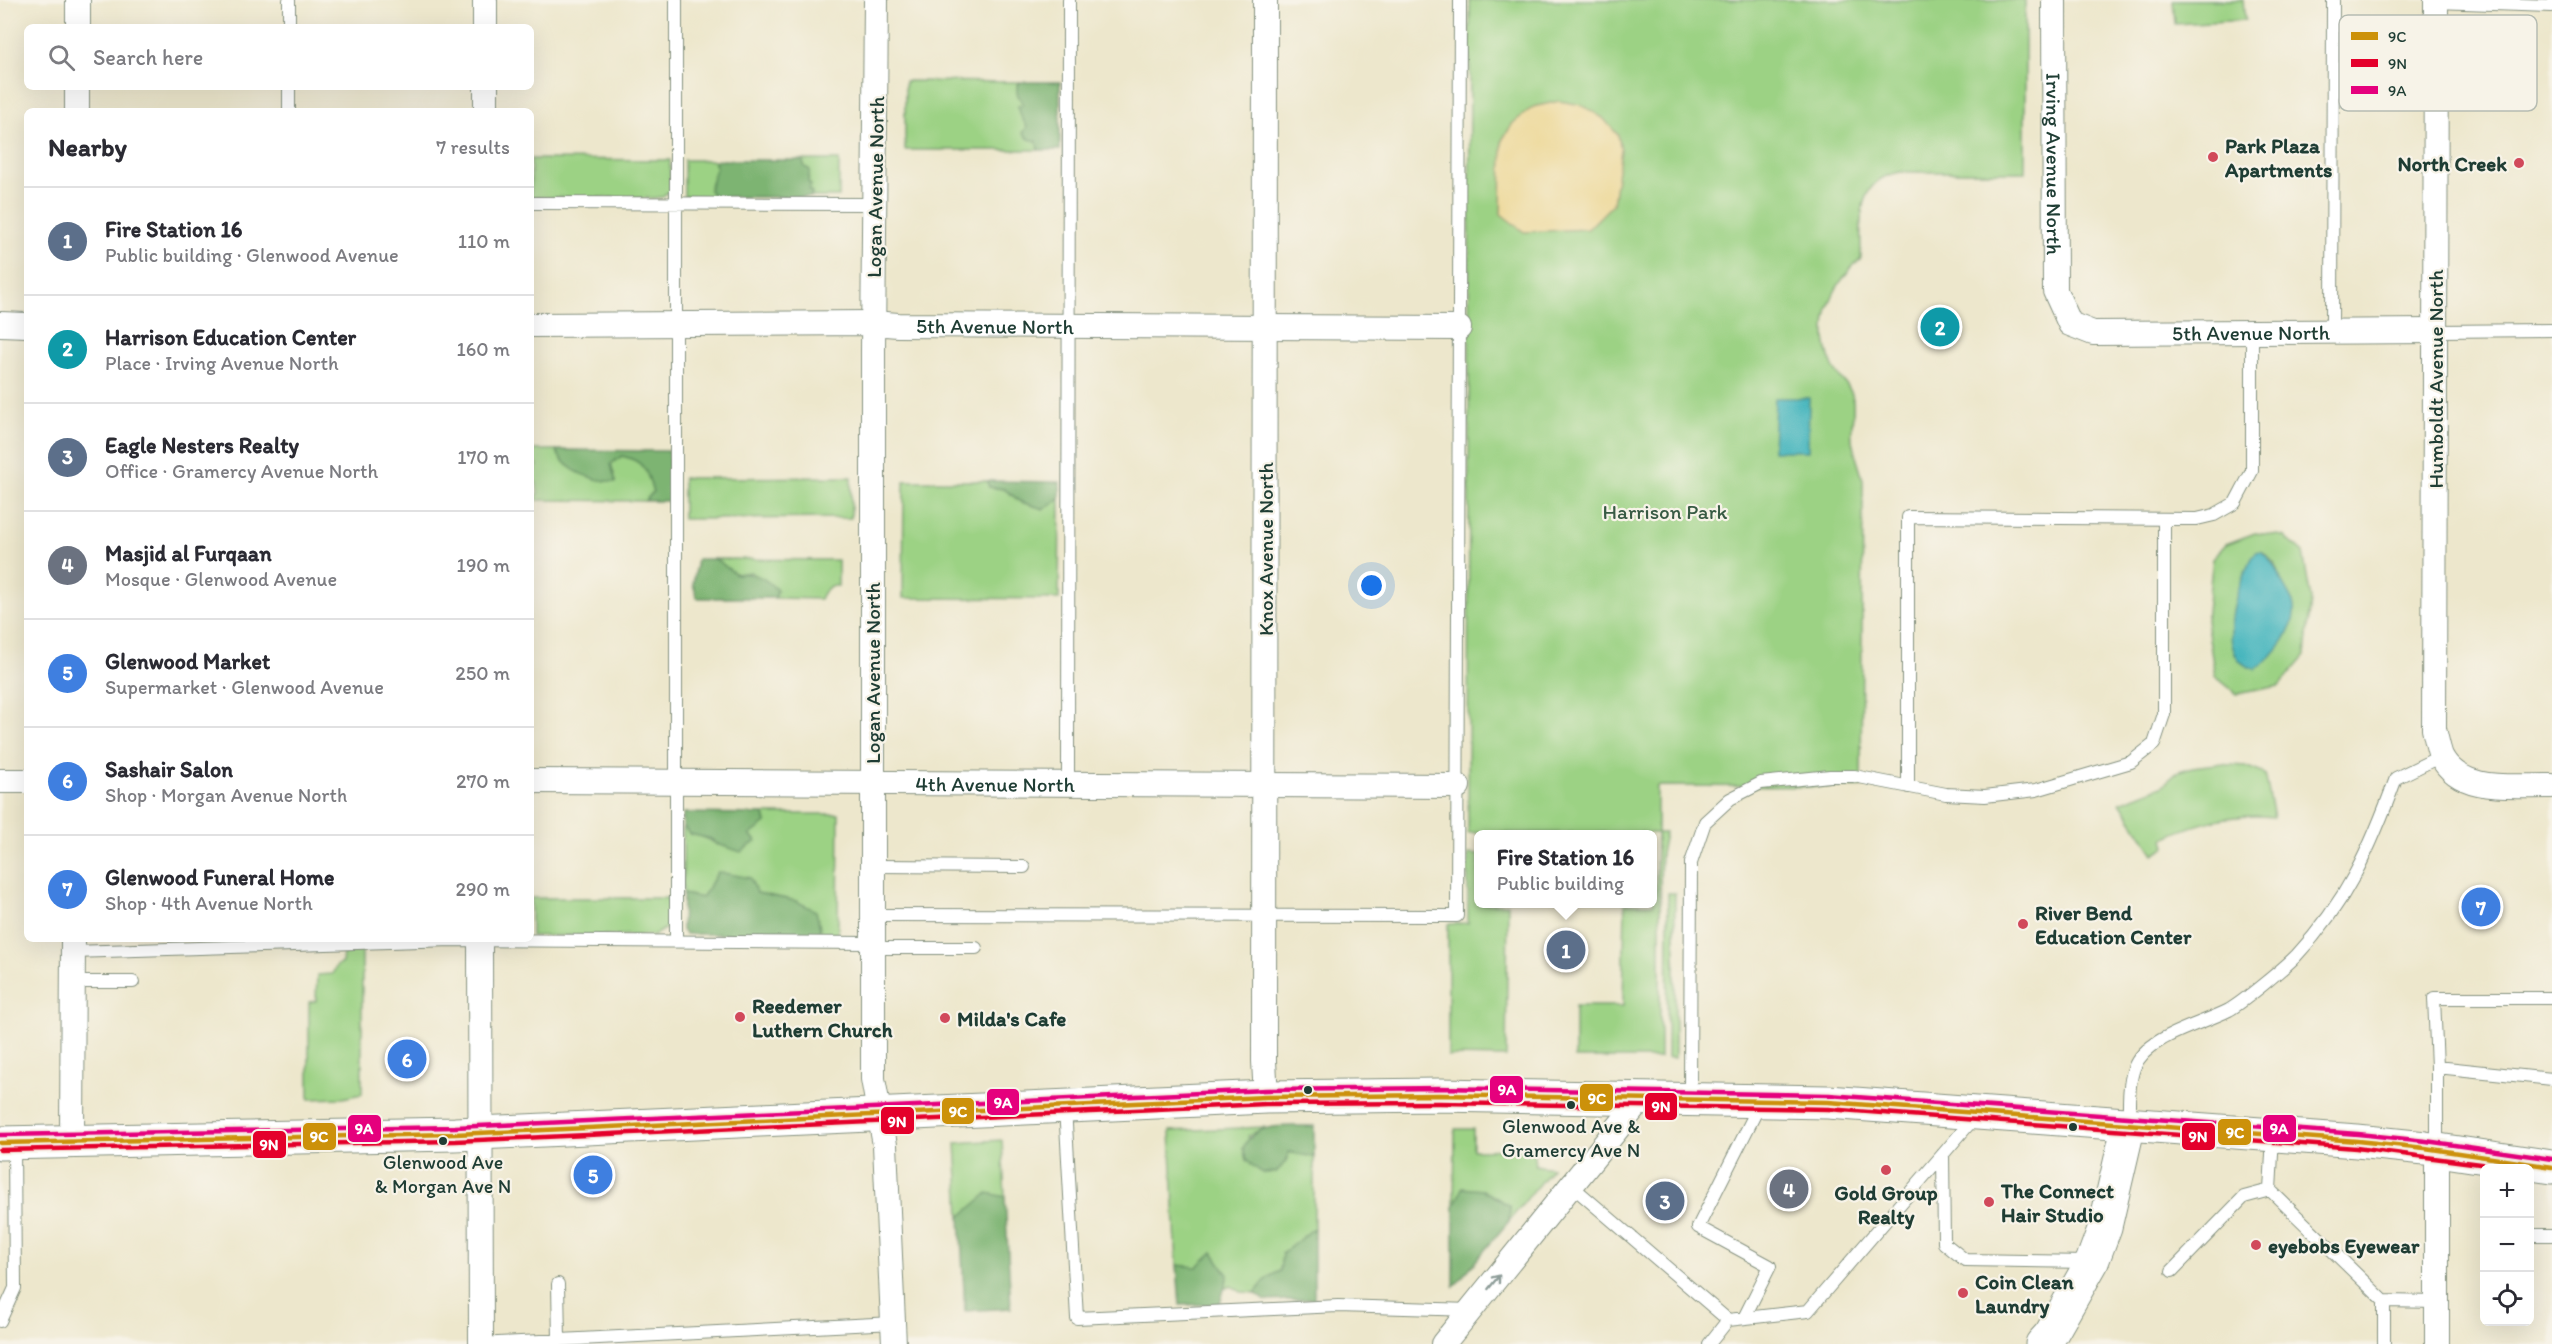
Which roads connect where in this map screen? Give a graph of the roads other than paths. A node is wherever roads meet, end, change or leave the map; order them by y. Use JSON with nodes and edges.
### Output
{"nodes":[{"id":1,"x":78,"y":0,"type":"edge"},
{"id":2,"x":289,"y":0,"type":"edge"},
{"id":3,"x":485,"y":0,"type":"edge"},
{"id":4,"x":676,"y":0,"type":"edge"},
{"id":5,"x":876,"y":0,"type":"edge"},
{"id":6,"x":1069,"y":0,"type":"edge"},
{"id":7,"x":1265,"y":0,"type":"edge"},
{"id":8,"x":1460,"y":0,"type":"edge"},
{"id":9,"x":2054,"y":0,"type":"edge"},
{"id":10,"x":2333,"y":0,"type":"edge"},
{"id":11,"x":2552,"y":6,"type":"edge"},
{"id":12,"x":2436,"y":9,"type":"edge"},
{"id":13,"x":2400,"y":15,"type":"edge"},
{"id":14,"x":78,"y":24,"type":"edge"},
{"id":15,"x":289,"y":24,"type":"edge"},
{"id":16,"x":485,"y":24,"type":"edge"},
{"id":17,"x":2339,"y":25,"type":"edge"},
{"id":18,"x":2333,"y":26,"type":"junction"},
{"id":19,"x":77,"y":90,"type":"edge"},
{"id":20,"x":290,"y":90,"type":"edge"},
{"id":21,"x":486,"y":90,"type":"edge"},
{"id":22,"x":77,"y":108,"type":"edge"},
{"id":23,"x":290,"y":108,"type":"edge"},
{"id":24,"x":486,"y":108,"type":"edge"},
{"id":25,"x":2436,"y":111,"type":"edge"},
{"id":26,"x":534,"y":203,"type":"edge"},
{"id":27,"x":676,"y":204,"type":"junction"},
{"id":28,"x":875,"y":204,"type":"junction"},
{"id":29,"x":677,"y":323,"type":"junction"},
{"id":30,"x":873,"y":323,"type":"junction"},
{"id":31,"x":0,"y":324,"type":"edge"},
{"id":32,"x":2070,"y":324,"type":"joint"},
{"id":33,"x":24,"y":325,"type":"edge"},
{"id":34,"x":534,"y":325,"type":"edge"},
{"id":35,"x":1068,"y":326,"type":"junction"},
{"id":36,"x":1265,"y":327,"type":"junction"},
{"id":37,"x":1459,"y":328,"type":"junction"},
{"id":38,"x":2552,"y":330,"type":"edge"},
{"id":39,"x":2436,"y":331,"type":"junction"},
{"id":40,"x":2332,"y":332,"type":"junction"},
{"id":41,"x":2253,"y":333,"type":"junction"},
{"id":42,"x":2164,"y":519,"type":"junction"},
{"id":43,"x":2442,"y":756,"type":"junction"},
{"id":44,"x":0,"y":781,"type":"edge"},
{"id":45,"x":24,"y":781,"type":"edge"},
{"id":46,"x":534,"y":781,"type":"edge"},
{"id":47,"x":676,"y":783,"type":"junction"},
{"id":48,"x":872,"y":783,"type":"junction"},
{"id":49,"x":1068,"y":783,"type":"junction"},
{"id":50,"x":1264,"y":784,"type":"junction"},
{"id":51,"x":1458,"y":786,"type":"junction"},
{"id":52,"x":2552,"y":786,"type":"edge"},
{"id":53,"x":1908,"y":788,"type":"junction"},
{"id":54,"x":873,"y":866,"type":"junction"},
{"id":55,"x":1024,"y":867,"type":"dead end"},
{"id":56,"x":872,"y":915,"type":"junction"},
{"id":57,"x":1264,"y":917,"type":"junction"},
{"id":58,"x":534,"y":940,"type":"edge"},
{"id":59,"x":676,"y":941,"type":"junction"},
{"id":60,"x":276,"y":942,"type":"edge"},
{"id":61,"x":480,"y":942,"type":"edge"},
{"id":62,"x":73,"y":945,"type":"edge"},
{"id":63,"x":873,"y":945,"type":"junction"},
{"id":64,"x":976,"y":948,"type":"dead end"},
{"id":65,"x":73,"y":982,"type":"junction"},
{"id":66,"x":133,"y":982,"type":"dead end"},
{"id":67,"x":2552,"y":998,"type":"edge"},
{"id":68,"x":2437,"y":1067,"type":"junction"},
{"id":69,"x":2552,"y":1079,"type":"edge"},
{"id":70,"x":1266,"y":1097,"type":"junction"},
{"id":71,"x":1642,"y":1098,"type":"junction"},
{"id":72,"x":1690,"y":1099,"type":"junction"},
{"id":73,"x":1761,"y":1100,"type":"junction"},
{"id":74,"x":1065,"y":1106,"type":"junction"},
{"id":75,"x":1979,"y":1113,"type":"junction"},
{"id":76,"x":879,"y":1114,"type":"junction"},
{"id":77,"x":2129,"y":1124,"type":"junction"},
{"id":78,"x":481,"y":1132,"type":"junction"},
{"id":79,"x":2274,"y":1135,"type":"junction"},
{"id":80,"x":72,"y":1140,"type":"junction"},
{"id":81,"x":7,"y":1142,"type":"edge"},
{"id":82,"x":2437,"y":1150,"type":"junction"},
{"id":83,"x":1943,"y":1154,"type":"junction"},
{"id":84,"x":2552,"y":1167,"type":"edge"},
{"id":85,"x":1572,"y":1186,"type":"junction"},
{"id":86,"x":2270,"y":1190,"type":"junction"},
{"id":87,"x":2534,"y":1234,"type":"edge"},
{"id":88,"x":2552,"y":1235,"type":"edge"},
{"id":89,"x":2092,"y":1262,"type":"junction"},
{"id":90,"x":2172,"y":1270,"type":"dead end"},
{"id":91,"x":558,"y":1284,"type":"dead end"},
{"id":92,"x":2384,"y":1301,"type":"junction"},
{"id":93,"x":2437,"y":1302,"type":"junction"},
{"id":94,"x":1471,"y":1310,"type":"junction"},
{"id":95,"x":1744,"y":1318,"type":"junction"},
{"id":96,"x":1728,"y":1320,"type":"junction"},
{"id":97,"x":0,"y":1321,"type":"edge"},
{"id":98,"x":894,"y":1334,"type":"edge"},
{"id":99,"x":560,"y":1340,"type":"junction"},
{"id":100,"x":2048,"y":1341,"type":"edge"},
{"id":101,"x":475,"y":1344,"type":"edge"},
{"id":102,"x":481,"y":1344,"type":"edge"},
{"id":103,"x":1443,"y":1344,"type":"edge"},
{"id":104,"x":1709,"y":1344,"type":"edge"},
{"id":105,"x":2384,"y":1344,"type":"edge"},
{"id":106,"x":2437,"y":1344,"type":"edge"}],
"edges":[{"from":1,"to":14,"type":"street"},
{"from":2,"to":15,"type":"lane"},
{"from":3,"to":16,"type":"street"},
{"from":4,"to":27,"type":"lane"},
{"from":5,"to":28,"type":"street","name":"Logan Avenue North"},
{"from":6,"to":35,"type":"lane"},
{"from":7,"to":36,"type":"street","name":"Knox Avenue North"},
{"from":8,"to":37,"type":"lane"},
{"from":9,"to":32,"type":"street","name":"Irving Avenue North"},
{"from":10,"to":18,"type":"lane"},
{"from":11,"to":12,"type":"lane"},
{"from":12,"to":13,"type":"lane"},
{"from":17,"to":18,"type":"lane"},
{"from":18,"to":40,"type":"lane"},
{"from":19,"to":22,"type":"street"},
{"from":20,"to":23,"type":"lane"},
{"from":21,"to":24,"type":"street"},
{"from":25,"to":39,"type":"street","name":"Humboldt Avenue North"},
{"from":26,"to":27,"type":"lane"},
{"from":27,"to":28,"type":"lane"},
{"from":27,"to":29,"type":"lane"},
{"from":28,"to":30,"type":"street","name":"Logan Avenue North"},
{"from":29,"to":30,"type":"street","name":"5th Avenue North"},
{"from":29,"to":34,"type":"street","name":"5th Avenue North"},
{"from":29,"to":47,"type":"lane"},
{"from":30,"to":35,"type":"street","name":"5th Avenue North"},
{"from":30,"to":48,"type":"street","name":"Logan Avenue North"},
{"from":31,"to":33,"type":"street"},
{"from":32,"to":41,"type":"street","name":"5th Avenue North"},
{"from":35,"to":36,"type":"street","name":"5th Avenue North"},
{"from":35,"to":49,"type":"lane"},
{"from":36,"to":37,"type":"street","name":"5th Avenue North"},
{"from":36,"to":50,"type":"street","name":"Knox Avenue North"},
{"from":37,"to":51,"type":"lane"},
{"from":38,"to":39,"type":"lane"},
{"from":39,"to":40,"type":"street","name":"5th Avenue North"},
{"from":39,"to":43,"type":"street","name":"Humboldt Avenue North"},
{"from":40,"to":41,"type":"street","name":"5th Avenue North"},
{"from":41,"to":42,"type":"lane"},
{"from":42,"to":53,"type":"lane"},
{"from":42,"to":53,"type":"lane"},
{"from":43,"to":52,"type":"street"},
{"from":43,"to":77,"type":"lane"},
{"from":44,"to":45,"type":"street"},
{"from":46,"to":47,"type":"street","name":"4th Avenue North"},
{"from":47,"to":48,"type":"street","name":"4th Avenue North"},
{"from":47,"to":59,"type":"lane"},
{"from":48,"to":49,"type":"street","name":"4th Avenue North"},
{"from":48,"to":54,"type":"street","name":"Logan Avenue North"},
{"from":49,"to":50,"type":"street","name":"4th Avenue North"},
{"from":50,"to":51,"type":"street","name":"4th Avenue North"},
{"from":50,"to":57,"type":"street","name":"Knox Avenue North"},
{"from":51,"to":57,"type":"lane"},
{"from":53,"to":72,"type":"lane"},
{"from":54,"to":55,"type":"lane"},
{"from":54,"to":56,"type":"street","name":"Logan Avenue North"},
{"from":56,"to":57,"type":"lane"},
{"from":56,"to":63,"type":"street","name":"Logan Avenue North"},
{"from":57,"to":70,"type":"street","name":"Knox Avenue North"},
{"from":58,"to":59,"type":"lane"},
{"from":59,"to":63,"type":"lane"},
{"from":60,"to":62,"type":"lane"},
{"from":61,"to":78,"type":"street"},
{"from":62,"to":65,"type":"street"},
{"from":63,"to":64,"type":"lane"},
{"from":63,"to":76,"type":"street","name":"Logan Avenue North"},
{"from":65,"to":66,"type":"lane"},
{"from":65,"to":80,"type":"street"},
{"from":67,"to":68,"type":"lane"},
{"from":68,"to":69,"type":"lane"},
{"from":68,"to":82,"type":"lane"},
{"from":70,"to":71,"type":"street"},
{"from":70,"to":74,"type":"street"},
{"from":71,"to":72,"type":"street"},
{"from":71,"to":85,"type":"street"},
{"from":72,"to":73,"type":"street"},
{"from":73,"to":75,"type":"street"},
{"from":73,"to":95,"type":"lane"},
{"from":74,"to":76,"type":"street"},
{"from":74,"to":94,"type":"lane"},
{"from":75,"to":77,"type":"street"},
{"from":75,"to":83,"type":"lane"},
{"from":76,"to":78,"type":"street"},
{"from":76,"to":98,"type":"street","name":"Logan Avenue North"},
{"from":77,"to":79,"type":"street"},
{"from":77,"to":89,"type":"street"},
{"from":78,"to":80,"type":"street"},
{"from":78,"to":102,"type":"street"},
{"from":79,"to":82,"type":"street"},
{"from":79,"to":86,"type":"lane"},
{"from":80,"to":81,"type":"street"},
{"from":81,"to":97,"type":"lane"},
{"from":82,"to":84,"type":"street"},
{"from":82,"to":93,"type":"street"},
{"from":83,"to":89,"type":"lane"},
{"from":83,"to":95,"type":"lane"},
{"from":94,"to":85,"type":"street","one_way":true},
{"from":85,"to":96,"type":"lane"},
{"from":86,"to":90,"type":"lane"},
{"from":86,"to":92,"type":"lane"},
{"from":87,"to":88,"type":"lane"},
{"from":89,"to":100,"type":"street"},
{"from":91,"to":99,"type":"lane"},
{"from":92,"to":93,"type":"lane"},
{"from":92,"to":105,"type":"lane"},
{"from":93,"to":106,"type":"street"},
{"from":94,"to":103,"type":"street"},
{"from":95,"to":96,"type":"lane"},
{"from":96,"to":104,"type":"lane"},
{"from":98,"to":99,"type":"lane"},
{"from":99,"to":102,"type":"lane"},
{"from":101,"to":102,"type":"lane"}]}
